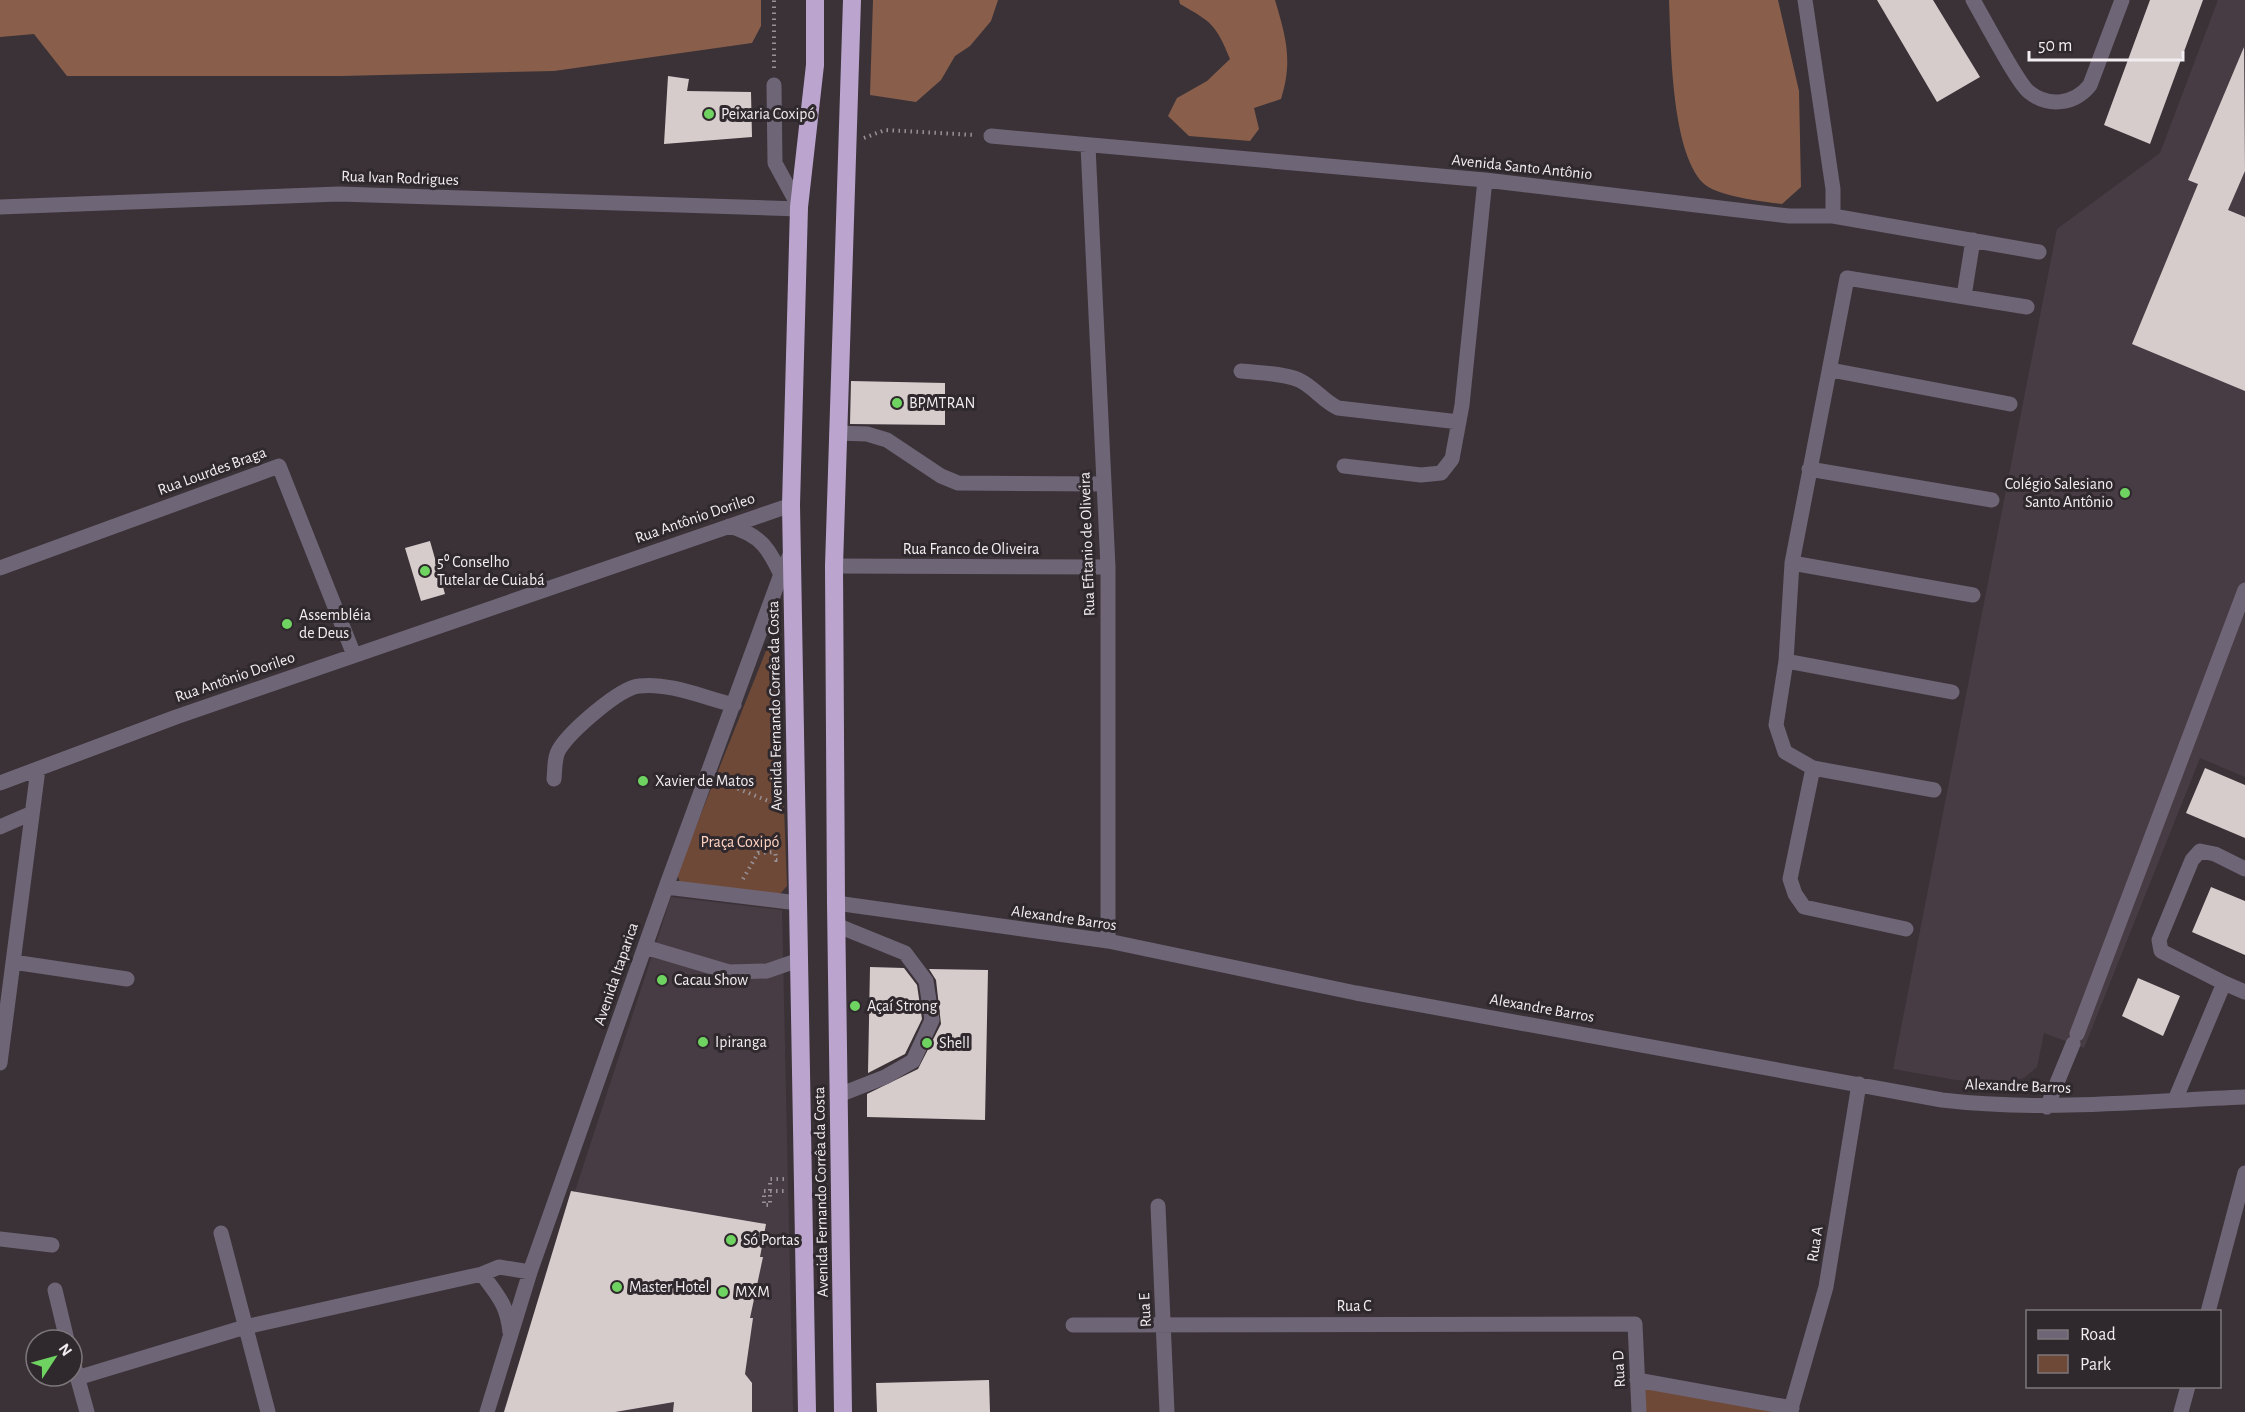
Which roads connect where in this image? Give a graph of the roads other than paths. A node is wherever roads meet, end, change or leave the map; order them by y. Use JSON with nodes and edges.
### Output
{"nodes":[{"id":1,"x":815,"y":0,"type":"edge"},
{"id":2,"x":852,"y":0,"type":"edge"},
{"id":3,"x":1806,"y":0,"type":"edge"},
{"id":4,"x":1973,"y":0,"type":"edge"},
{"id":5,"x":2122,"y":0,"type":"edge"},
{"id":6,"x":774,"y":85,"type":"road end"},
{"id":7,"x":991,"y":136,"type":"road end"},
{"id":8,"x":1088,"y":146,"type":"junction"},
{"id":9,"x":1485,"y":180,"type":"junction"},
{"id":10,"x":0,"y":207,"type":"edge"},
{"id":11,"x":799,"y":208,"type":"junction"},
{"id":12,"x":1833,"y":216,"type":"junction"},
{"id":13,"x":1973,"y":240,"type":"junction"},
{"id":14,"x":2039,"y":252,"type":"dead end"},
{"id":15,"x":1964,"y":296,"type":"junction"},
{"id":16,"x":2027,"y":307,"type":"dead end"},
{"id":17,"x":1831,"y":370,"type":"junction"},
{"id":18,"x":1241,"y":371,"type":"dead end"},
{"id":19,"x":2010,"y":404,"type":"dead end"},
{"id":20,"x":1459,"y":422,"type":"junction"},
{"id":21,"x":837,"y":433,"type":"junction"},
{"id":22,"x":1344,"y":466,"type":"dead end"},
{"id":23,"x":1809,"y":469,"type":"junction"},
{"id":24,"x":1103,"y":484,"type":"junction"},
{"id":25,"x":1992,"y":500,"type":"dead end"},
{"id":26,"x":790,"y":505,"type":"junction"},
{"id":27,"x":729,"y":526,"type":"junction"},
{"id":28,"x":792,"y":552,"type":"junction"},
{"id":29,"x":1792,"y":562,"type":"junction"},
{"id":30,"x":834,"y":566,"type":"junction"},
{"id":31,"x":1108,"y":567,"type":"junction"},
{"id":32,"x":0,"y":568,"type":"edge"},
{"id":33,"x":781,"y":574,"type":"junction"},
{"id":34,"x":2245,"y":590,"type":"edge"},
{"id":35,"x":1973,"y":595,"type":"dead end"},
{"id":36,"x":792,"y":599,"type":"junction"},
{"id":37,"x":2241,"y":612,"type":"edge"},
{"id":38,"x":354,"y":655,"type":"junction"},
{"id":39,"x":1786,"y":661,"type":"junction"},
{"id":40,"x":1952,"y":692,"type":"dead end"},
{"id":41,"x":734,"y":705,"type":"junction"},
{"id":42,"x":1813,"y":768,"type":"junction"},
{"id":43,"x":38,"y":769,"type":"junction"},
{"id":44,"x":554,"y":779,"type":"dead end"},
{"id":45,"x":0,"y":783,"type":"edge"},
{"id":46,"x":1934,"y":790,"type":"dead end"},
{"id":47,"x":32,"y":813,"type":"junction"},
{"id":48,"x":0,"y":827,"type":"edge"},
{"id":49,"x":2245,"y":869,"type":"edge"},
{"id":50,"x":666,"y":887,"type":"junction"},
{"id":51,"x":798,"y":903,"type":"junction"},
{"id":52,"x":836,"y":903,"type":"junction"},
{"id":53,"x":836,"y":925,"type":"junction"},
{"id":54,"x":1906,"y":929,"type":"dead end"},
{"id":55,"x":1108,"y":941,"type":"junction"},
{"id":56,"x":645,"y":947,"type":"junction"},
{"id":57,"x":800,"y":960,"type":"junction"},
{"id":58,"x":13,"y":962,"type":"junction"},
{"id":59,"x":127,"y":979,"type":"dead end"},
{"id":60,"x":2224,"y":983,"type":"junction"},
{"id":61,"x":2245,"y":992,"type":"edge"},
{"id":62,"x":0,"y":1063,"type":"edge"},
{"id":63,"x":1859,"y":1084,"type":"junction"},
{"id":64,"x":839,"y":1095,"type":"junction"},
{"id":65,"x":2245,"y":1097,"type":"edge"},
{"id":66,"x":2175,"y":1100,"type":"junction"},
{"id":67,"x":2047,"y":1107,"type":"junction"},
{"id":68,"x":2245,"y":1173,"type":"edge"},
{"id":69,"x":1158,"y":1206,"type":"dead end"},
{"id":70,"x":221,"y":1233,"type":"dead end"},
{"id":71,"x":0,"y":1239,"type":"edge"},
{"id":72,"x":52,"y":1245,"type":"dead end"},
{"id":73,"x":530,"y":1272,"type":"junction"},
{"id":74,"x":480,"y":1275,"type":"junction"},
{"id":75,"x":55,"y":1290,"type":"dead end"},
{"id":76,"x":2208,"y":1310,"type":"edge"},
{"id":77,"x":1164,"y":1324,"type":"junction"},
{"id":78,"x":1635,"y":1324,"type":"joint"},
{"id":79,"x":1072,"y":1325,"type":"dead end"},
{"id":80,"x":245,"y":1327,"type":"junction"},
{"id":81,"x":65,"y":1328,"type":"edge"},
{"id":82,"x":511,"y":1340,"type":"junction"},
{"id":83,"x":84,"y":1376,"type":"edge"},
{"id":84,"x":1637,"y":1380,"type":"junction"},
{"id":85,"x":80,"y":1388,"type":"edge"},
{"id":86,"x":2187,"y":1388,"type":"edge"},
{"id":87,"x":1791,"y":1410,"type":"edge"},
{"id":88,"x":87,"y":1412,"type":"edge"},
{"id":89,"x":268,"y":1412,"type":"edge"},
{"id":90,"x":488,"y":1412,"type":"edge"},
{"id":91,"x":807,"y":1412,"type":"edge"},
{"id":92,"x":843,"y":1412,"type":"edge"},
{"id":93,"x":1167,"y":1412,"type":"edge"},
{"id":94,"x":1639,"y":1412,"type":"edge"},
{"id":95,"x":2181,"y":1412,"type":"edge"}],
"edges":[{"from":1,"to":11,"type":"highway","name":"Avenida Fernando Corrêa da Costa"},
{"from":2,"to":21,"type":"highway","name":"Avenida Fernando Corrêa da Costa"},
{"from":3,"to":12,"type":"street"},
{"from":4,"to":5,"type":"street"},
{"from":6,"to":11,"type":"street"},
{"from":7,"to":8,"type":"street","name":"Avenida Santo Antônio"},
{"from":8,"to":9,"type":"street","name":"Avenida Santo Antônio"},
{"from":8,"to":24,"type":"street","name":"Rua Efitanio de Oliveira"},
{"from":9,"to":12,"type":"street","name":"Avenida Santo Antônio"},
{"from":9,"to":20,"type":"street"},
{"from":10,"to":11,"type":"street","name":"Rua Ivan Rodrigues"},
{"from":11,"to":26,"type":"highway","name":"Avenida Fernando Corrêa da Costa"},
{"from":12,"to":13,"type":"street","name":"Avenida Santo Antônio"},
{"from":13,"to":14,"type":"street","name":"Avenida Santo Antônio"},
{"from":13,"to":15,"type":"street"},
{"from":15,"to":16,"type":"street"},
{"from":15,"to":17,"type":"street"},
{"from":17,"to":19,"type":"street"},
{"from":17,"to":23,"type":"street"},
{"from":18,"to":20,"type":"street"},
{"from":20,"to":22,"type":"street"},
{"from":21,"to":24,"type":"street"},
{"from":21,"to":30,"type":"highway","name":"Avenida Fernando Corrêa da Costa"},
{"from":23,"to":25,"type":"street"},
{"from":23,"to":29,"type":"street"},
{"from":24,"to":31,"type":"street","name":"Rua Efitanio de Oliveira"},
{"from":26,"to":27,"type":"street","name":"Rua Antônio Dorileo"},
{"from":26,"to":28,"type":"highway","name":"Avenida Fernando Corrêa da Costa"},
{"from":27,"to":33,"type":"street"},
{"from":27,"to":38,"type":"street","name":"Rua Antônio Dorileo"},
{"from":28,"to":33,"type":"street","name":"Avenida Itaparica"},
{"from":28,"to":36,"type":"highway","name":"Avenida Fernando Corrêa da Costa"},
{"from":29,"to":35,"type":"street"},
{"from":29,"to":39,"type":"street"},
{"from":30,"to":31,"type":"street","name":"Rua Franco de Oliveira"},
{"from":30,"to":52,"type":"highway","name":"Avenida Fernando Corrêa da Costa"},
{"from":31,"to":55,"type":"street","name":"Rua Efitanio de Oliveira"},
{"from":32,"to":38,"type":"street","name":"Rua Lourdes Braga"},
{"from":33,"to":36,"type":"street"},
{"from":33,"to":41,"type":"street","name":"Avenida Itaparica"},
{"from":34,"to":37,"type":"street"},
{"from":36,"to":51,"type":"highway","name":"Avenida Fernando Corrêa da Costa"},
{"from":37,"to":67,"type":"street"},
{"from":38,"to":43,"type":"street","name":"Rua Antônio Dorileo"},
{"from":39,"to":40,"type":"street"},
{"from":39,"to":42,"type":"street"},
{"from":41,"to":44,"type":"street"},
{"from":41,"to":50,"type":"street","name":"Avenida Itaparica"},
{"from":42,"to":46,"type":"street"},
{"from":42,"to":54,"type":"street"},
{"from":43,"to":45,"type":"street","name":"Rua Antônio Dorileo"},
{"from":43,"to":47,"type":"street"},
{"from":47,"to":48,"type":"street"},
{"from":47,"to":58,"type":"street"},
{"from":49,"to":60,"type":"street"},
{"from":50,"to":51,"type":"street"},
{"from":50,"to":56,"type":"street","name":"Avenida Itaparica"},
{"from":51,"to":57,"type":"highway","name":"Avenida Fernando Corrêa da Costa"},
{"from":52,"to":53,"type":"highway","name":"Avenida Fernando Corrêa da Costa"},
{"from":52,"to":55,"type":"street","name":"Alexandre Barros"},
{"from":53,"to":64,"type":"highway","name":"Avenida Fernando Corrêa da Costa"},
{"from":53,"to":64,"type":"street"},
{"from":55,"to":63,"type":"street","name":"Alexandre Barros"},
{"from":56,"to":57,"type":"street"},
{"from":56,"to":73,"type":"street","name":"Avenida Itaparica"},
{"from":57,"to":91,"type":"highway","name":"Avenida Fernando Corrêa da Costa"},
{"from":58,"to":59,"type":"street"},
{"from":58,"to":62,"type":"street"},
{"from":60,"to":61,"type":"street"},
{"from":60,"to":66,"type":"street"},
{"from":63,"to":67,"type":"street","name":"Alexandre Barros"},
{"from":63,"to":87,"type":"street","name":"Rua A"},
{"from":64,"to":92,"type":"highway","name":"Avenida Fernando Corrêa da Costa"},
{"from":65,"to":66,"type":"street","name":"Alexandre Barros"},
{"from":66,"to":67,"type":"street","name":"Alexandre Barros"},
{"from":68,"to":76,"type":"street"},
{"from":69,"to":77,"type":"street","name":"Rua E"},
{"from":70,"to":80,"type":"street"},
{"from":71,"to":72,"type":"street"},
{"from":73,"to":74,"type":"street"},
{"from":73,"to":82,"type":"street","name":"Avenida Itaparica"},
{"from":74,"to":80,"type":"street"},
{"from":74,"to":82,"type":"street"},
{"from":75,"to":81,"type":"street"},
{"from":77,"to":78,"type":"street","name":"Rua C"},
{"from":77,"to":79,"type":"street","name":"Rua C"},
{"from":77,"to":93,"type":"street","name":"Rua E"},
{"from":78,"to":84,"type":"street","name":"Rua D"},
{"from":80,"to":83,"type":"street"},
{"from":80,"to":89,"type":"street"},
{"from":82,"to":90,"type":"street","name":"Avenida Itaparica"},
{"from":84,"to":87,"type":"street","name":"Rua A"},
{"from":84,"to":94,"type":"street","name":"Rua D"},
{"from":85,"to":88,"type":"street"},
{"from":86,"to":95,"type":"street"}]}
